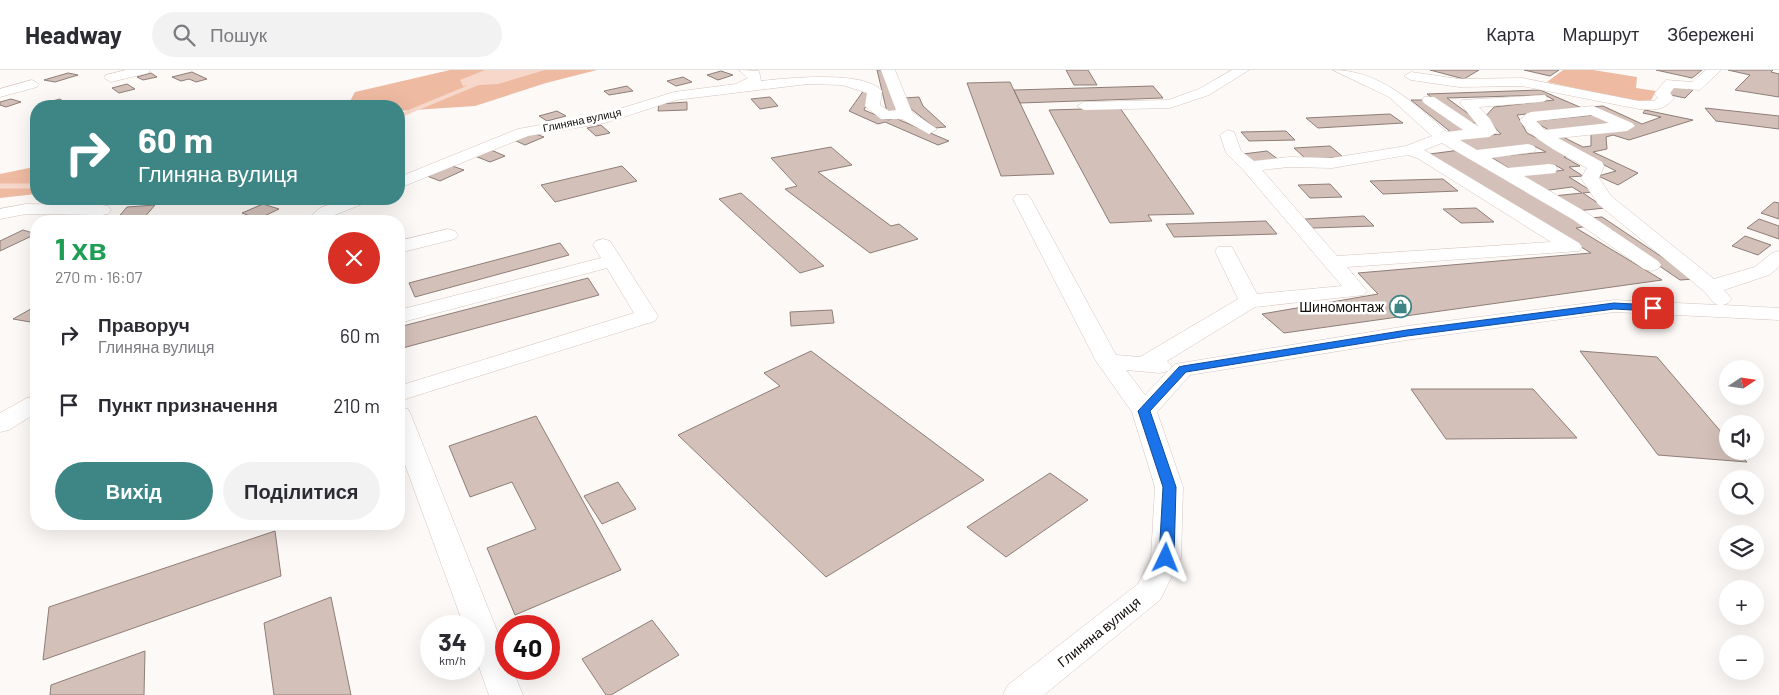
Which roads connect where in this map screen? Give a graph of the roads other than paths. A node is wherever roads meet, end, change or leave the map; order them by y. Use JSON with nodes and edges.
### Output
{"nodes":[{"id":1,"x":143,"y":70,"type":"edge"},
{"id":2,"x":888,"y":70,"type":"edge"},
{"id":3,"x":1242,"y":70,"type":"edge"},
{"id":4,"x":1340,"y":70,"type":"edge"},
{"id":5,"x":1714,"y":70,"type":"edge"},
{"id":6,"x":750,"y":72,"type":"edge"},
{"id":7,"x":1411,"y":76,"type":"dead end"},
{"id":8,"x":111,"y":78,"type":"dead end"},
{"id":9,"x":813,"y":79,"type":"junction"},
{"id":10,"x":32,"y":84,"type":"dead end"},
{"id":11,"x":739,"y":88,"type":"junction"},
{"id":12,"x":0,"y":93,"type":"edge"},
{"id":13,"x":1540,"y":98,"type":"dead end"},
{"id":14,"x":1430,"y":100,"type":"dead end"},
{"id":15,"x":1084,"y":106,"type":"dead end"},
{"id":16,"x":1593,"y":110,"type":"junction"},
{"id":17,"x":905,"y":114,"type":"junction"},
{"id":18,"x":1636,"y":116,"type":"dead end"},
{"id":19,"x":929,"y":129,"type":"dead end"},
{"id":20,"x":1478,"y":133,"type":"junction"},
{"id":21,"x":1228,"y":134,"type":"dead end"},
{"id":22,"x":1442,"y":136,"type":"junction"},
{"id":23,"x":1541,"y":136,"type":"junction"},
{"id":24,"x":1528,"y":149,"type":"dead end"},
{"id":25,"x":1410,"y":150,"type":"junction"},
{"id":26,"x":1474,"y":155,"type":"junction"},
{"id":27,"x":1250,"y":167,"type":"junction"},
{"id":28,"x":1549,"y":169,"type":"dead end"},
{"id":29,"x":1505,"y":173,"type":"junction"},
{"id":30,"x":405,"y":181,"type":"edge"},
{"id":31,"x":1570,"y":190,"type":"dead end"},
{"id":32,"x":1541,"y":194,"type":"junction"},
{"id":33,"x":1022,"y":199,"type":"dead end"},
{"id":34,"x":344,"y":205,"type":"edge"},
{"id":35,"x":102,"y":210,"type":"dead end"},
{"id":36,"x":1600,"y":212,"type":"dead end"},
{"id":37,"x":0,"y":214,"type":"edge"},
{"id":38,"x":322,"y":215,"type":"edge"},
{"id":39,"x":1578,"y":215,"type":"junction"},
{"id":40,"x":448,"y":235,"type":"dead end"},
{"id":41,"x":405,"y":246,"type":"edge"},
{"id":42,"x":1225,"y":251,"type":"dead end"},
{"id":43,"x":1779,"y":257,"type":"edge"},
{"id":44,"x":1332,"y":262,"type":"junction"},
{"id":45,"x":1651,"y":265,"type":"dead end"},
{"id":46,"x":1711,"y":287,"type":"junction"},
{"id":47,"x":1250,"y":301,"type":"junction"},
{"id":48,"x":1732,"y":312,"type":"junction"},
{"id":49,"x":1779,"y":314,"type":"edge"},
{"id":50,"x":405,"y":315,"type":"edge"},
{"id":51,"x":1108,"y":361,"type":"junction"},
{"id":52,"x":1145,"y":364,"type":"junction"},
{"id":53,"x":1183,"y":369,"type":"junction"},
{"id":54,"x":405,"y":392,"type":"edge"},
{"id":55,"x":30,"y":406,"type":"edge"},
{"id":56,"x":1144,"y":411,"type":"junction"},
{"id":57,"x":0,"y":424,"type":"edge"},
{"id":58,"x":405,"y":432,"type":"edge"},
{"id":59,"x":506,"y":695,"type":"edge"},
{"id":60,"x":1020,"y":695,"type":"edge"}],
"edges":[{"from":1,"to":8,"type":"street"},
{"from":2,"to":17,"type":"street"},
{"from":3,"to":15,"type":"street"},
{"from":4,"to":22,"type":"street"},
{"from":5,"to":7,"type":"street"},
{"from":6,"to":9,"type":"street"},
{"from":6,"to":11,"type":"street"},
{"from":9,"to":11,"type":"street","name":"Глиняна вулиця"},
{"from":9,"to":17,"type":"street"},
{"from":10,"to":12,"type":"street"},
{"from":11,"to":30,"type":"street","name":"Глиняна вулиця"},
{"from":13,"to":20,"type":"street"},
{"from":14,"to":20,"type":"street"},
{"from":16,"to":18,"type":"street"},
{"from":16,"to":23,"type":"street"},
{"from":16,"to":23,"type":"street"},
{"from":17,"to":19,"type":"street"},
{"from":20,"to":22,"type":"street"},
{"from":21,"to":27,"type":"street"},
{"from":22,"to":25,"type":"street"},
{"from":22,"to":26,"type":"street"},
{"from":23,"to":46,"type":"street"},
{"from":24,"to":26,"type":"street"},
{"from":25,"to":27,"type":"street"},
{"from":25,"to":44,"type":"street"},
{"from":26,"to":29,"type":"street"},
{"from":27,"to":44,"type":"street"},
{"from":28,"to":29,"type":"street"},
{"from":29,"to":32,"type":"street"},
{"from":31,"to":32,"type":"street"},
{"from":32,"to":39,"type":"street"},
{"from":33,"to":51,"type":"street","name":"Глиняна вулиця"},
{"from":34,"to":38,"type":"street"},
{"from":35,"to":37,"type":"street"},
{"from":36,"to":39,"type":"street"},
{"from":39,"to":45,"type":"street"},
{"from":40,"to":41,"type":"street"},
{"from":42,"to":47,"type":"street"},
{"from":43,"to":46,"type":"street"},
{"from":44,"to":47,"type":"street"},
{"from":46,"to":48,"type":"street"},
{"from":47,"to":52,"type":"street"},
{"from":48,"to":49,"type":"street"},
{"from":48,"to":53,"type":"street"},
{"from":50,"to":54,"type":"street"},
{"from":51,"to":52,"type":"street"},
{"from":51,"to":56,"type":"street","name":"Глиняна вулиця"},
{"from":52,"to":53,"type":"street"},
{"from":53,"to":56,"type":"street"},
{"from":55,"to":57,"type":"street"},
{"from":56,"to":60,"type":"street","name":"Глиняна вулиця"},
{"from":58,"to":59,"type":"street"}]}
